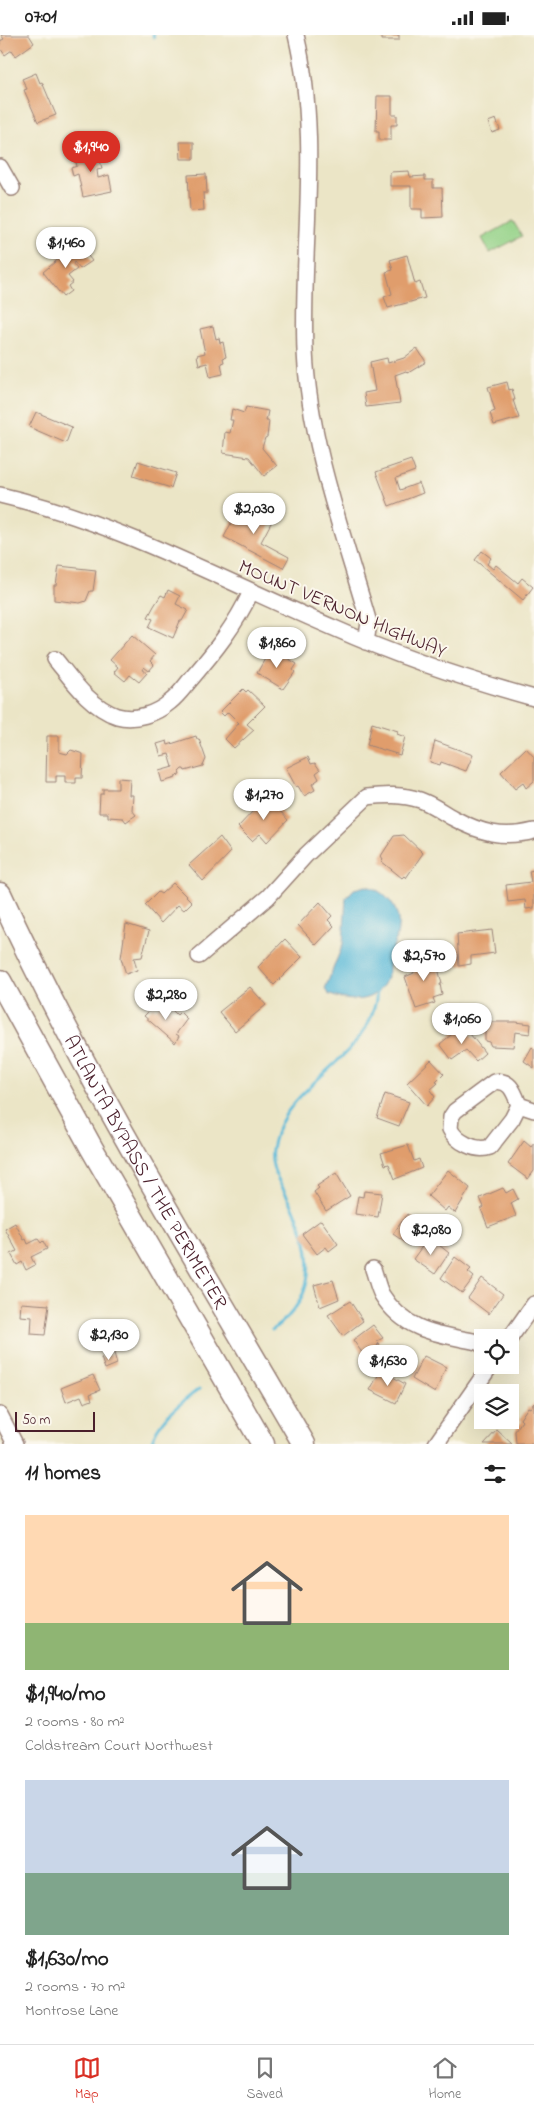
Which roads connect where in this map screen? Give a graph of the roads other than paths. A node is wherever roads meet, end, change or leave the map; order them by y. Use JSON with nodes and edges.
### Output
{"nodes":[{"id":1,"x":296,"y":35,"type":"edge"},
{"id":2,"x":0,"y":167,"type":"edge"},
{"id":3,"x":12,"y":188,"type":"dead end"},
{"id":4,"x":0,"y":495,"type":"edge"},
{"id":5,"x":251,"y":592,"type":"junction"},
{"id":6,"x":366,"y":642,"type":"junction"},
{"id":7,"x":55,"y":659,"type":"dead end"},
{"id":8,"x":534,"y":698,"type":"edge"},
{"id":9,"x":534,"y":831,"type":"edge"},
{"id":10,"x":0,"y":894,"type":"edge"},
{"id":11,"x":198,"y":956,"type":"dead end"},
{"id":12,"x":0,"y":981,"type":"edge"},
{"id":13,"x":519,"y":1105,"type":"junction"},
{"id":14,"x":534,"y":1110,"type":"edge"},
{"id":15,"x":373,"y":1269,"type":"dead end"},
{"id":16,"x":534,"y":1304,"type":"edge"},
{"id":17,"x":516,"y":1329,"type":"edge"},
{"id":18,"x":474,"y":1341,"type":"edge"},
{"id":19,"x":485,"y":1374,"type":"edge"},
{"id":20,"x":0,"y":1415,"type":"edge"},
{"id":21,"x":15,"y":1444,"type":"edge"},
{"id":22,"x":263,"y":1444,"type":"edge"},
{"id":23,"x":304,"y":1444,"type":"edge"},
{"id":24,"x":436,"y":1444,"type":"edge"}],
"edges":[{"from":1,"to":6,"type":"street"},
{"from":2,"to":3,"type":"street"},
{"from":4,"to":5,"type":"street","name":"MOUNT VERNON HIGHWAY"},
{"from":5,"to":6,"type":"street","name":"MOUNT VERNON HIGHWAY"},
{"from":5,"to":7,"type":"street"},
{"from":6,"to":8,"type":"street","name":"MOUNT VERNON HIGHWAY"},
{"from":9,"to":11,"type":"street"},
{"from":10,"to":23,"type":"highway","name":"ATLANTA BYPASS / THE PERIMETER"},
{"from":12,"to":22,"type":"highway","name":"ATLANTA BYPASS / THE PERIMETER"},
{"from":13,"to":13,"type":"street"},
{"from":13,"to":14,"type":"street"},
{"from":15,"to":18,"type":"street"},
{"from":16,"to":17,"type":"street"},
{"from":19,"to":24,"type":"street"},
{"from":20,"to":21,"type":"street"}]}
